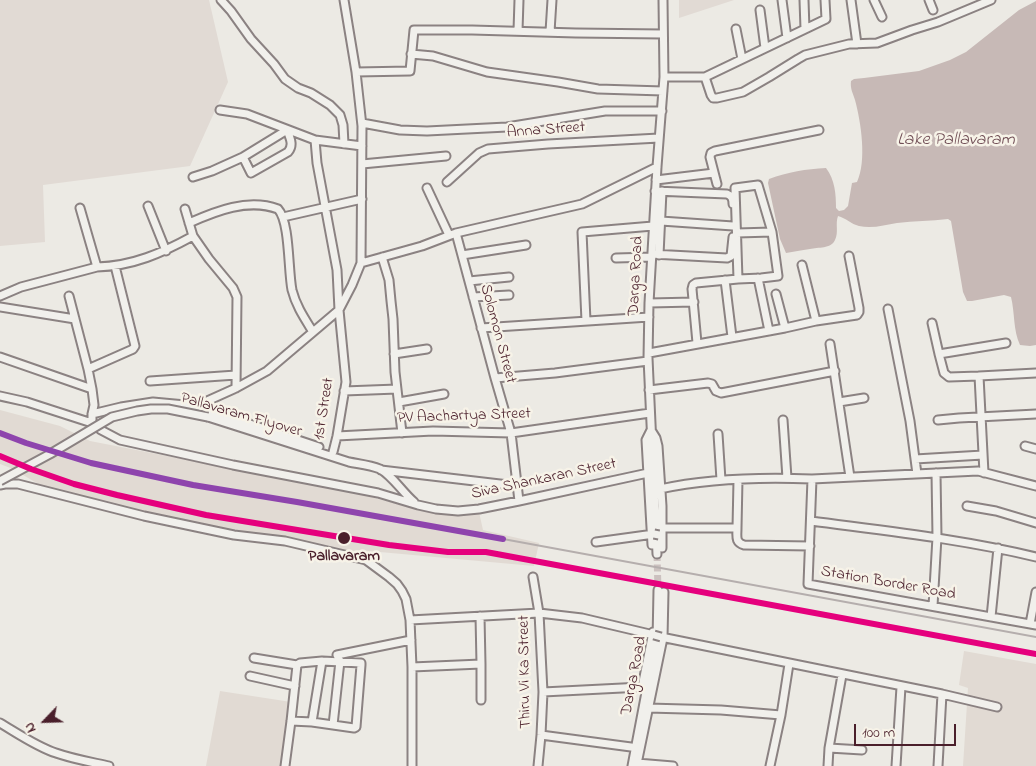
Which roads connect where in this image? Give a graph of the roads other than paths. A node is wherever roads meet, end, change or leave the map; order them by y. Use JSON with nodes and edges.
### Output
{"nodes":[{"id":1,"x":221,"y":0,"type":"edge"},
{"id":2,"x":344,"y":0,"type":"edge"},
{"id":3,"x":519,"y":0,"type":"edge"},
{"id":4,"x":552,"y":0,"type":"edge"},
{"id":5,"x":663,"y":0,"type":"edge"},
{"id":6,"x":782,"y":0,"type":"edge"},
{"id":7,"x":804,"y":0,"type":"edge"},
{"id":8,"x":825,"y":0,"type":"edge"},
{"id":9,"x":851,"y":0,"type":"edge"},
{"id":10,"x":874,"y":0,"type":"edge"},
{"id":11,"x":929,"y":0,"type":"edge"},
{"id":12,"x":991,"y":0,"type":"edge"},
{"id":13,"x":760,"y":10,"type":"dead end"},
{"id":14,"x":933,"y":10,"type":"dead end"},
{"id":15,"x":882,"y":18,"type":"dead end"},
{"id":16,"x":736,"y":29,"type":"dead end"},
{"id":17,"x":805,"y":29,"type":"junction"},
{"id":18,"x":518,"y":31,"type":"junction"},
{"id":19,"x":550,"y":32,"type":"junction"},
{"id":20,"x":663,"y":34,"type":"junction"},
{"id":21,"x":786,"y":38,"type":"junction"},
{"id":22,"x":857,"y":44,"type":"junction"},
{"id":23,"x":765,"y":48,"type":"junction"},
{"id":24,"x":411,"y":54,"type":"junction"},
{"id":25,"x":742,"y":59,"type":"junction"},
{"id":26,"x":356,"y":72,"type":"junction"},
{"id":27,"x":664,"y":77,"type":"junction"},
{"id":28,"x":705,"y":77,"type":"junction"},
{"id":29,"x":663,"y":91,"type":"junction"},
{"id":30,"x":220,"y":110,"type":"dead end"},
{"id":31,"x":662,"y":111,"type":"junction"},
{"id":32,"x":362,"y":123,"type":"junction"},
{"id":33,"x":287,"y":130,"type":"junction"},
{"id":34,"x":818,"y":130,"type":"dead end"},
{"id":35,"x":659,"y":138,"type":"junction"},
{"id":36,"x":315,"y":140,"type":"junction"},
{"id":37,"x":344,"y":144,"type":"junction"},
{"id":38,"x":362,"y":146,"type":"junction"},
{"id":39,"x":446,"y":156,"type":"dead end"},
{"id":40,"x":243,"y":157,"type":"junction"},
{"id":41,"x":362,"y":164,"type":"junction"},
{"id":42,"x":657,"y":167,"type":"junction"},
{"id":43,"x":714,"y":173,"type":"junction"},
{"id":44,"x":193,"y":176,"type":"dead end"},
{"id":45,"x":656,"y":180,"type":"junction"},
{"id":46,"x":446,"y":182,"type":"dead end"},
{"id":47,"x":716,"y":184,"type":"dead end"},
{"id":48,"x":427,"y":188,"type":"dead end"},
{"id":49,"x":659,"y":191,"type":"junction"},
{"id":50,"x":362,"y":199,"type":"junction"},
{"id":51,"x":148,"y":206,"type":"dead end"},
{"id":52,"x":326,"y":207,"type":"junction"},
{"id":53,"x":80,"y":208,"type":"dead end"},
{"id":54,"x":184,"y":209,"type":"dead end"},
{"id":55,"x":283,"y":217,"type":"junction"},
{"id":56,"x":661,"y":221,"type":"junction"},
{"id":57,"x":189,"y":223,"type":"junction"},
{"id":58,"x":653,"y":226,"type":"junction"},
{"id":59,"x":733,"y":226,"type":"junction"},
{"id":60,"x":772,"y":232,"type":"junction"},
{"id":61,"x":737,"y":233,"type":"junction"},
{"id":62,"x":452,"y":234,"type":"junction"},
{"id":63,"x":193,"y":236,"type":"junction"},
{"id":64,"x":526,"y":245,"type":"dead end"},
{"id":65,"x":166,"y":251,"type":"junction"},
{"id":66,"x":462,"y":255,"type":"junction"},
{"id":67,"x":654,"y":255,"type":"junction"},
{"id":68,"x":849,"y":256,"type":"dead end"},
{"id":69,"x":382,"y":257,"type":"junction"},
{"id":70,"x":616,"y":258,"type":"dead end"},
{"id":71,"x":361,"y":263,"type":"junction"},
{"id":72,"x":802,"y":264,"type":"dead end"},
{"id":73,"x":115,"y":266,"type":"junction"},
{"id":74,"x":97,"y":267,"type":"junction"},
{"id":75,"x":509,"y":277,"type":"dead end"},
{"id":76,"x":758,"y":278,"type":"junction"},
{"id":77,"x":738,"y":279,"type":"junction"},
{"id":78,"x":726,"y":280,"type":"junction"},
{"id":79,"x":469,"y":281,"type":"junction"},
{"id":80,"x":776,"y":294,"type":"dead end"},
{"id":81,"x":509,"y":295,"type":"dead end"},
{"id":82,"x":0,"y":296,"type":"edge"},
{"id":83,"x":70,"y":296,"type":"dead end"},
{"id":84,"x":473,"y":297,"type":"junction"},
{"id":85,"x":694,"y":302,"type":"junction"},
{"id":86,"x":649,"y":303,"type":"junction"},
{"id":87,"x":0,"y":306,"type":"edge"},
{"id":88,"x":888,"y":309,"type":"dead end"},
{"id":89,"x":339,"y":310,"type":"junction"},
{"id":90,"x":648,"y":316,"type":"junction"},
{"id":91,"x":75,"y":318,"type":"junction"},
{"id":92,"x":586,"y":321,"type":"junction"},
{"id":93,"x":816,"y":321,"type":"junction"},
{"id":94,"x":932,"y":323,"type":"dead end"},
{"id":95,"x":481,"y":328,"type":"junction"},
{"id":96,"x":785,"y":328,"type":"junction"},
{"id":97,"x":769,"y":331,"type":"junction"},
{"id":98,"x":313,"y":332,"type":"junction"},
{"id":99,"x":732,"y":337,"type":"junction"},
{"id":100,"x":697,"y":343,"type":"junction"},
{"id":101,"x":1006,"y":343,"type":"dead end"},
{"id":102,"x":830,"y":344,"type":"dead end"},
{"id":103,"x":427,"y":349,"type":"dead end"},
{"id":104,"x":649,"y":353,"type":"junction"},
{"id":105,"x":394,"y":354,"type":"junction"},
{"id":106,"x":939,"y":354,"type":"junction"},
{"id":107,"x":0,"y":357,"type":"edge"},
{"id":108,"x":648,"y":362,"type":"junction"},
{"id":109,"x":88,"y":369,"type":"junction"},
{"id":110,"x":835,"y":371,"type":"junction"},
{"id":111,"x":1036,"y":373,"type":"edge"},
{"id":112,"x":236,"y":375,"type":"junction"},
{"id":113,"x":979,"y":376,"type":"junction"},
{"id":114,"x":495,"y":378,"type":"junction"},
{"id":115,"x":150,"y":381,"type":"dead end"},
{"id":116,"x":236,"y":388,"type":"junction"},
{"id":117,"x":92,"y":389,"type":"junction"},
{"id":118,"x":397,"y":389,"type":"junction"},
{"id":119,"x":649,"y":390,"type":"junction"},
{"id":120,"x":344,"y":391,"type":"junction"},
{"id":121,"x":444,"y":394,"type":"dead end"},
{"id":122,"x":0,"y":396,"type":"edge"},
{"id":123,"x":864,"y":398,"type":"dead end"},
{"id":124,"x":399,"y":402,"type":"junction"},
{"id":125,"x":839,"y":402,"type":"junction"},
{"id":126,"x":196,"y":406,"type":"junction"},
{"id":127,"x":650,"y":413,"type":"junction"},
{"id":128,"x":92,"y":414,"type":"junction"},
{"id":129,"x":1036,"y":414,"type":"edge"},
{"id":130,"x":981,"y":416,"type":"junction"},
{"id":131,"x":783,"y":420,"type":"dead end"},
{"id":132,"x":938,"y":420,"type":"dead end"},
{"id":133,"x":92,"y":423,"type":"junction"},
{"id":134,"x":651,"y":430,"type":"junction"},
{"id":135,"x":402,"y":433,"type":"junction"},
{"id":136,"x":511,"y":433,"type":"junction"},
{"id":137,"x":718,"y":434,"type":"dead end"},
{"id":138,"x":337,"y":436,"type":"junction"},
{"id":139,"x":1025,"y":446,"type":"dead end"},
{"id":140,"x":1036,"y":449,"type":"edge"},
{"id":141,"x":332,"y":452,"type":"junction"},
{"id":142,"x":983,"y":455,"type":"junction"},
{"id":143,"x":341,"y":460,"type":"junction"},
{"id":144,"x":915,"y":460,"type":"junction"},
{"id":145,"x":381,"y":470,"type":"junction"},
{"id":146,"x":648,"y":473,"type":"junction"},
{"id":147,"x":936,"y":473,"type":"junction"},
{"id":148,"x":984,"y":473,"type":"junction"},
{"id":149,"x":917,"y":474,"type":"junction"},
{"id":150,"x":850,"y":477,"type":"junction"},
{"id":151,"x":787,"y":478,"type":"junction"},
{"id":152,"x":812,"y":479,"type":"junction"},
{"id":153,"x":721,"y":480,"type":"junction"},
{"id":154,"x":738,"y":480,"type":"junction"},
{"id":155,"x":0,"y":481,"type":"edge"},
{"id":156,"x":0,"y":485,"type":"edge"},
{"id":157,"x":517,"y":486,"type":"junction"},
{"id":158,"x":1036,"y":486,"type":"edge"},
{"id":159,"x":660,"y":489,"type":"junction"},
{"id":160,"x":518,"y":502,"type":"junction"},
{"id":161,"x":418,"y":505,"type":"junction"},
{"id":162,"x":967,"y":506,"type":"dead end"},
{"id":163,"x":811,"y":520,"type":"junction"},
{"id":164,"x":1036,"y":523,"type":"edge"},
{"id":165,"x":737,"y":528,"type":"junction"},
{"id":166,"x":657,"y":533,"type":"junction"},
{"id":167,"x":937,"y":538,"type":"junction"},
{"id":168,"x":596,"y":542,"type":"dead end"},
{"id":169,"x":652,"y":545,"type":"tunnel mouth"},
{"id":170,"x":810,"y":546,"type":"junction"},
{"id":171,"x":998,"y":548,"type":"junction"},
{"id":172,"x":1036,"y":557,"type":"edge"},
{"id":173,"x":533,"y":577,"type":"dead end"},
{"id":174,"x":1036,"y":592,"type":"edge"},
{"id":175,"x":654,"y":600,"type":"dead end"},
{"id":176,"x":933,"y":606,"type":"junction"},
{"id":177,"x":540,"y":613,"type":"junction"},
{"id":178,"x":480,"y":616,"type":"junction"},
{"id":179,"x":991,"y":617,"type":"junction"},
{"id":180,"x":410,"y":620,"type":"junction"},
{"id":181,"x":1033,"y":625,"type":"edge"},
{"id":182,"x":658,"y":636,"type":"junction"},
{"id":183,"x":411,"y":640,"type":"junction"},
{"id":184,"x":254,"y":658,"type":"dead end"},
{"id":185,"x":338,"y":658,"type":"junction"},
{"id":186,"x":322,"y":661,"type":"junction"},
{"id":187,"x":481,"y":664,"type":"junction"},
{"id":188,"x":789,"y":664,"type":"junction"},
{"id":189,"x":298,"y":665,"type":"junction"},
{"id":190,"x":412,"y":667,"type":"junction"},
{"id":191,"x":842,"y":675,"type":"junction"},
{"id":192,"x":250,"y":676,"type":"dead end"},
{"id":193,"x":295,"y":686,"type":"junction"},
{"id":194,"x":642,"y":687,"type":"junction"},
{"id":195,"x":900,"y":687,"type":"junction"},
{"id":196,"x":543,"y":692,"type":"junction"},
{"id":197,"x":942,"y":694,"type":"junction"},
{"id":198,"x":481,"y":700,"type":"dead end"},
{"id":199,"x":998,"y":707,"type":"dead end"},
{"id":200,"x":648,"y":708,"type":"junction"},
{"id":201,"x":781,"y":715,"type":"junction"},
{"id":202,"x":291,"y":721,"type":"junction"},
{"id":203,"x":312,"y":722,"type":"junction"},
{"id":204,"x":0,"y":723,"type":"edge"},
{"id":205,"x":333,"y":726,"type":"junction"},
{"id":206,"x":541,"y":735,"type":"junction"},
{"id":207,"x":631,"y":747,"type":"junction"},
{"id":208,"x":829,"y":748,"type":"junction"},
{"id":209,"x":862,"y":750,"type":"dead end"},
{"id":210,"x":633,"y":765,"type":"edge"},
{"id":211,"x":109,"y":766,"type":"edge"},
{"id":212,"x":284,"y":766,"type":"edge"},
{"id":213,"x":412,"y":766,"type":"edge"},
{"id":214,"x":538,"y":766,"type":"edge"},
{"id":215,"x":673,"y":766,"type":"edge"},
{"id":216,"x":770,"y":766,"type":"edge"},
{"id":217,"x":828,"y":766,"type":"edge"},
{"id":218,"x":896,"y":766,"type":"edge"},
{"id":219,"x":938,"y":766,"type":"edge"}],
"edges":[{"from":1,"to":37,"type":"street"},
{"from":2,"to":26,"type":"street"},
{"from":3,"to":18,"type":"street"},
{"from":4,"to":19,"type":"street"},
{"from":5,"to":20,"type":"street","name":"Darga Road"},
{"from":6,"to":21,"type":"street"},
{"from":7,"to":17,"type":"street"},
{"from":8,"to":17,"type":"street"},
{"from":9,"to":22,"type":"street"},
{"from":10,"to":15,"type":"street"},
{"from":11,"to":14,"type":"street"},
{"from":12,"to":22,"type":"street"},
{"from":13,"to":23,"type":"street"},
{"from":16,"to":25,"type":"street"},
{"from":17,"to":21,"type":"street"},
{"from":18,"to":19,"type":"street"},
{"from":18,"to":24,"type":"street"},
{"from":19,"to":20,"type":"street"},
{"from":20,"to":27,"type":"street","name":"Darga Road"},
{"from":21,"to":23,"type":"street"},
{"from":22,"to":28,"type":"street"},
{"from":23,"to":25,"type":"street"},
{"from":24,"to":26,"type":"street"},
{"from":24,"to":29,"type":"street"},
{"from":25,"to":28,"type":"street"},
{"from":26,"to":32,"type":"street"},
{"from":27,"to":28,"type":"street"},
{"from":27,"to":29,"type":"street","name":"Darga Road"},
{"from":29,"to":31,"type":"street","name":"Darga Road"},
{"from":30,"to":33,"type":"street"},
{"from":31,"to":32,"type":"street"},
{"from":31,"to":35,"type":"street","name":"Darga Road"},
{"from":32,"to":38,"type":"street"},
{"from":33,"to":36,"type":"street"},
{"from":33,"to":40,"type":"street"},
{"from":33,"to":40,"type":"street"},
{"from":34,"to":43,"type":"street"},
{"from":35,"to":42,"type":"street","name":"Darga Road"},
{"from":35,"to":46,"type":"street","name":"Anna Street"},
{"from":36,"to":37,"type":"street"},
{"from":36,"to":52,"type":"street","name":"1st Street"},
{"from":37,"to":38,"type":"street"},
{"from":38,"to":41,"type":"street"},
{"from":39,"to":41,"type":"street"},
{"from":40,"to":44,"type":"street"},
{"from":41,"to":50,"type":"street"},
{"from":42,"to":45,"type":"street","name":"Darga Road"},
{"from":42,"to":62,"type":"street"},
{"from":43,"to":45,"type":"street"},
{"from":43,"to":47,"type":"street"},
{"from":45,"to":49,"type":"street","name":"Darga Road"},
{"from":48,"to":62,"type":"street","name":"Solomon Street"},
{"from":49,"to":56,"type":"street"},
{"from":49,"to":58,"type":"street","name":"Darga Road"},
{"from":49,"to":59,"type":"street"},
{"from":50,"to":52,"type":"street"},
{"from":50,"to":71,"type":"street"},
{"from":51,"to":65,"type":"street"},
{"from":52,"to":55,"type":"street"},
{"from":52,"to":89,"type":"street","name":"1st Street"},
{"from":53,"to":74,"type":"street"},
{"from":54,"to":57,"type":"street"},
{"from":55,"to":57,"type":"street"},
{"from":55,"to":98,"type":"street"},
{"from":56,"to":59,"type":"street"},
{"from":56,"to":67,"type":"street"},
{"from":57,"to":63,"type":"street"},
{"from":58,"to":67,"type":"street","name":"Darga Road"},
{"from":58,"to":92,"type":"street"},
{"from":59,"to":67,"type":"street"},
{"from":60,"to":61,"type":"street"},
{"from":60,"to":61,"type":"street"},
{"from":60,"to":76,"type":"street"},
{"from":61,"to":77,"type":"street"},
{"from":62,"to":66,"type":"street","name":"Solomon Street"},
{"from":62,"to":69,"type":"street"},
{"from":63,"to":65,"type":"street"},
{"from":63,"to":112,"type":"street"},
{"from":64,"to":66,"type":"street"},
{"from":65,"to":73,"type":"street"},
{"from":66,"to":79,"type":"street","name":"Solomon Street"},
{"from":67,"to":70,"type":"street"},
{"from":67,"to":86,"type":"street","name":"Darga Road"},
{"from":68,"to":93,"type":"street"},
{"from":69,"to":71,"type":"street"},
{"from":69,"to":105,"type":"street"},
{"from":71,"to":89,"type":"street"},
{"from":72,"to":93,"type":"street"},
{"from":73,"to":74,"type":"street"},
{"from":73,"to":109,"type":"street"},
{"from":74,"to":82,"type":"street"},
{"from":75,"to":79,"type":"street"},
{"from":76,"to":77,"type":"street"},
{"from":76,"to":97,"type":"street"},
{"from":77,"to":78,"type":"street"},
{"from":78,"to":85,"type":"street"},
{"from":78,"to":99,"type":"street"},
{"from":79,"to":84,"type":"street","name":"Solomon Street"},
{"from":80,"to":96,"type":"street"},
{"from":81,"to":84,"type":"street"},
{"from":83,"to":91,"type":"street"},
{"from":84,"to":95,"type":"street","name":"Solomon Street"},
{"from":85,"to":86,"type":"street"},
{"from":85,"to":100,"type":"street"},
{"from":86,"to":90,"type":"street","name":"Darga Road"},
{"from":87,"to":91,"type":"street"},
{"from":88,"to":144,"type":"street"},
{"from":89,"to":98,"type":"street"},
{"from":89,"to":120,"type":"street","name":"1st Street"},
{"from":90,"to":92,"type":"street"},
{"from":90,"to":104,"type":"street","name":"Darga Road"},
{"from":91,"to":109,"type":"street"},
{"from":92,"to":95,"type":"street"},
{"from":93,"to":96,"type":"street"},
{"from":94,"to":106,"type":"street"},
{"from":95,"to":114,"type":"street","name":"Solomon Street"},
{"from":96,"to":97,"type":"street"},
{"from":97,"to":99,"type":"street"},
{"from":98,"to":116,"type":"street"},
{"from":99,"to":100,"type":"street"},
{"from":100,"to":104,"type":"street"},
{"from":101,"to":106,"type":"street"},
{"from":102,"to":110,"type":"street"},
{"from":103,"to":105,"type":"street"},
{"from":104,"to":108,"type":"street","name":"Darga Road"},
{"from":105,"to":118,"type":"street"},
{"from":106,"to":113,"type":"street"},
{"from":107,"to":117,"type":"street"},
{"from":108,"to":114,"type":"street"},
{"from":108,"to":119,"type":"street","name":"Darga Road"},
{"from":109,"to":117,"type":"street"},
{"from":110,"to":119,"type":"street"},
{"from":110,"to":125,"type":"street"},
{"from":111,"to":113,"type":"street"},
{"from":112,"to":115,"type":"street"},
{"from":112,"to":116,"type":"street"},
{"from":113,"to":130,"type":"street"},
{"from":114,"to":136,"type":"street","name":"Solomon Street"},
{"from":116,"to":126,"type":"street"},
{"from":117,"to":128,"type":"street"},
{"from":118,"to":120,"type":"street"},
{"from":118,"to":124,"type":"street"},
{"from":119,"to":127,"type":"street","name":"Darga Road"},
{"from":120,"to":138,"type":"street","name":"1st Street"},
{"from":121,"to":124,"type":"street"},
{"from":122,"to":133,"type":"street","name":"Siva Shankaran Street"},
{"from":123,"to":125,"type":"street"},
{"from":124,"to":135,"type":"street"},
{"from":125,"to":150,"type":"street"},
{"from":126,"to":128,"type":"street"},
{"from":126,"to":141,"type":"street"},
{"from":127,"to":134,"type":"street","name":"Darga Road"},
{"from":127,"to":136,"type":"street","name":"PV Aachartya Street"},
{"from":128,"to":133,"type":"street"},
{"from":129,"to":130,"type":"street"},
{"from":130,"to":132,"type":"street"},
{"from":130,"to":142,"type":"street"},
{"from":131,"to":151,"type":"street"},
{"from":133,"to":161,"type":"street","name":"Siva Shankaran Street"},
{"from":134,"to":146,"type":"street"},
{"from":134,"to":159,"type":"street"},
{"from":134,"to":166,"type":"street","name":"Darga Road"},
{"from":135,"to":136,"type":"street","name":"PV Aachartya Street"},
{"from":135,"to":138,"type":"street","name":"PV Aachartya Street"},
{"from":136,"to":157,"type":"street","name":"Solomon Street"},
{"from":137,"to":153,"type":"street"},
{"from":138,"to":141,"type":"street","name":"1st Street"},
{"from":139,"to":140,"type":"street"},
{"from":141,"to":143,"type":"street"},
{"from":142,"to":144,"type":"street"},
{"from":142,"to":148,"type":"street"},
{"from":143,"to":145,"type":"street"},
{"from":143,"to":155,"type":"street","name":"Pallavaram Flyover","bridge":true},
{"from":144,"to":149,"type":"street"},
{"from":145,"to":157,"type":"street"},
{"from":145,"to":161,"type":"street"},
{"from":146,"to":160,"type":"street","name":"Siva Shankaran Street"},
{"from":146,"to":166,"type":"street"},
{"from":147,"to":148,"type":"street"},
{"from":147,"to":149,"type":"street"},
{"from":147,"to":167,"type":"street"},
{"from":148,"to":158,"type":"street"},
{"from":149,"to":150,"type":"street"},
{"from":150,"to":152,"type":"street"},
{"from":151,"to":152,"type":"street"},
{"from":151,"to":154,"type":"street"},
{"from":152,"to":163,"type":"street","name":"Station Border Road"},
{"from":153,"to":154,"type":"street"},
{"from":153,"to":159,"type":"street"},
{"from":154,"to":165,"type":"street"},
{"from":156,"to":180,"type":"street"},
{"from":157,"to":160,"type":"street","name":"Solomon Street"},
{"from":159,"to":166,"type":"street"},
{"from":160,"to":161,"type":"street","name":"Siva Shankaran Street"},
{"from":162,"to":164,"type":"street"},
{"from":163,"to":167,"type":"street"},
{"from":163,"to":170,"type":"street","name":"Station Border Road"},
{"from":165,"to":166,"type":"street"},
{"from":165,"to":170,"type":"street"},
{"from":166,"to":168,"type":"street"},
{"from":166,"to":169,"type":"street"},
{"from":167,"to":171,"type":"street"},
{"from":167,"to":176,"type":"street"},
{"from":170,"to":176,"type":"street","name":"Station Border Road"},
{"from":171,"to":172,"type":"street"},
{"from":171,"to":179,"type":"street"},
{"from":173,"to":177,"type":"street","name":"Thiru Vi Ka Street"},
{"from":174,"to":181,"type":"street"},
{"from":175,"to":182,"type":"street"},
{"from":176,"to":179,"type":"street","name":"Station Border Road"},
{"from":177,"to":178,"type":"street"},
{"from":177,"to":182,"type":"street"},
{"from":177,"to":196,"type":"street","name":"Thiru Vi Ka Street"},
{"from":178,"to":180,"type":"street"},
{"from":178,"to":187,"type":"street"},
{"from":179,"to":181,"type":"street","name":"Station Border Road"},
{"from":180,"to":183,"type":"street"},
{"from":182,"to":188,"type":"street"},
{"from":182,"to":194,"type":"street"},
{"from":182,"to":200,"type":"street"},
{"from":182,"to":210,"type":"street","name":"Darga Road"},
{"from":183,"to":185,"type":"street"},
{"from":183,"to":190,"type":"street"},
{"from":184,"to":189,"type":"street"},
{"from":185,"to":186,"type":"street"},
{"from":185,"to":205,"type":"street"},
{"from":185,"to":205,"type":"street"},
{"from":186,"to":189,"type":"street"},
{"from":186,"to":203,"type":"street"},
{"from":187,"to":190,"type":"street"},
{"from":187,"to":198,"type":"street"},
{"from":188,"to":191,"type":"street"},
{"from":188,"to":201,"type":"street"},
{"from":189,"to":193,"type":"street"},
{"from":190,"to":213,"type":"street"},
{"from":191,"to":195,"type":"street"},
{"from":191,"to":208,"type":"street"},
{"from":192,"to":193,"type":"street"},
{"from":193,"to":202,"type":"street"},
{"from":194,"to":196,"type":"street"},
{"from":194,"to":207,"type":"street"},
{"from":195,"to":197,"type":"street"},
{"from":195,"to":218,"type":"street"},
{"from":196,"to":206,"type":"street","name":"Thiru Vi Ka Street"},
{"from":197,"to":199,"type":"street"},
{"from":197,"to":219,"type":"street"},
{"from":200,"to":201,"type":"street"},
{"from":200,"to":210,"type":"street"},
{"from":201,"to":216,"type":"street"},
{"from":202,"to":203,"type":"street"},
{"from":202,"to":212,"type":"street"},
{"from":203,"to":205,"type":"street"},
{"from":204,"to":211,"type":"street"},
{"from":206,"to":207,"type":"street"},
{"from":206,"to":214,"type":"street","name":"Thiru Vi Ka Street"},
{"from":207,"to":210,"type":"street"},
{"from":208,"to":209,"type":"street"},
{"from":208,"to":217,"type":"street"},
{"from":210,"to":215,"type":"street"}]}
